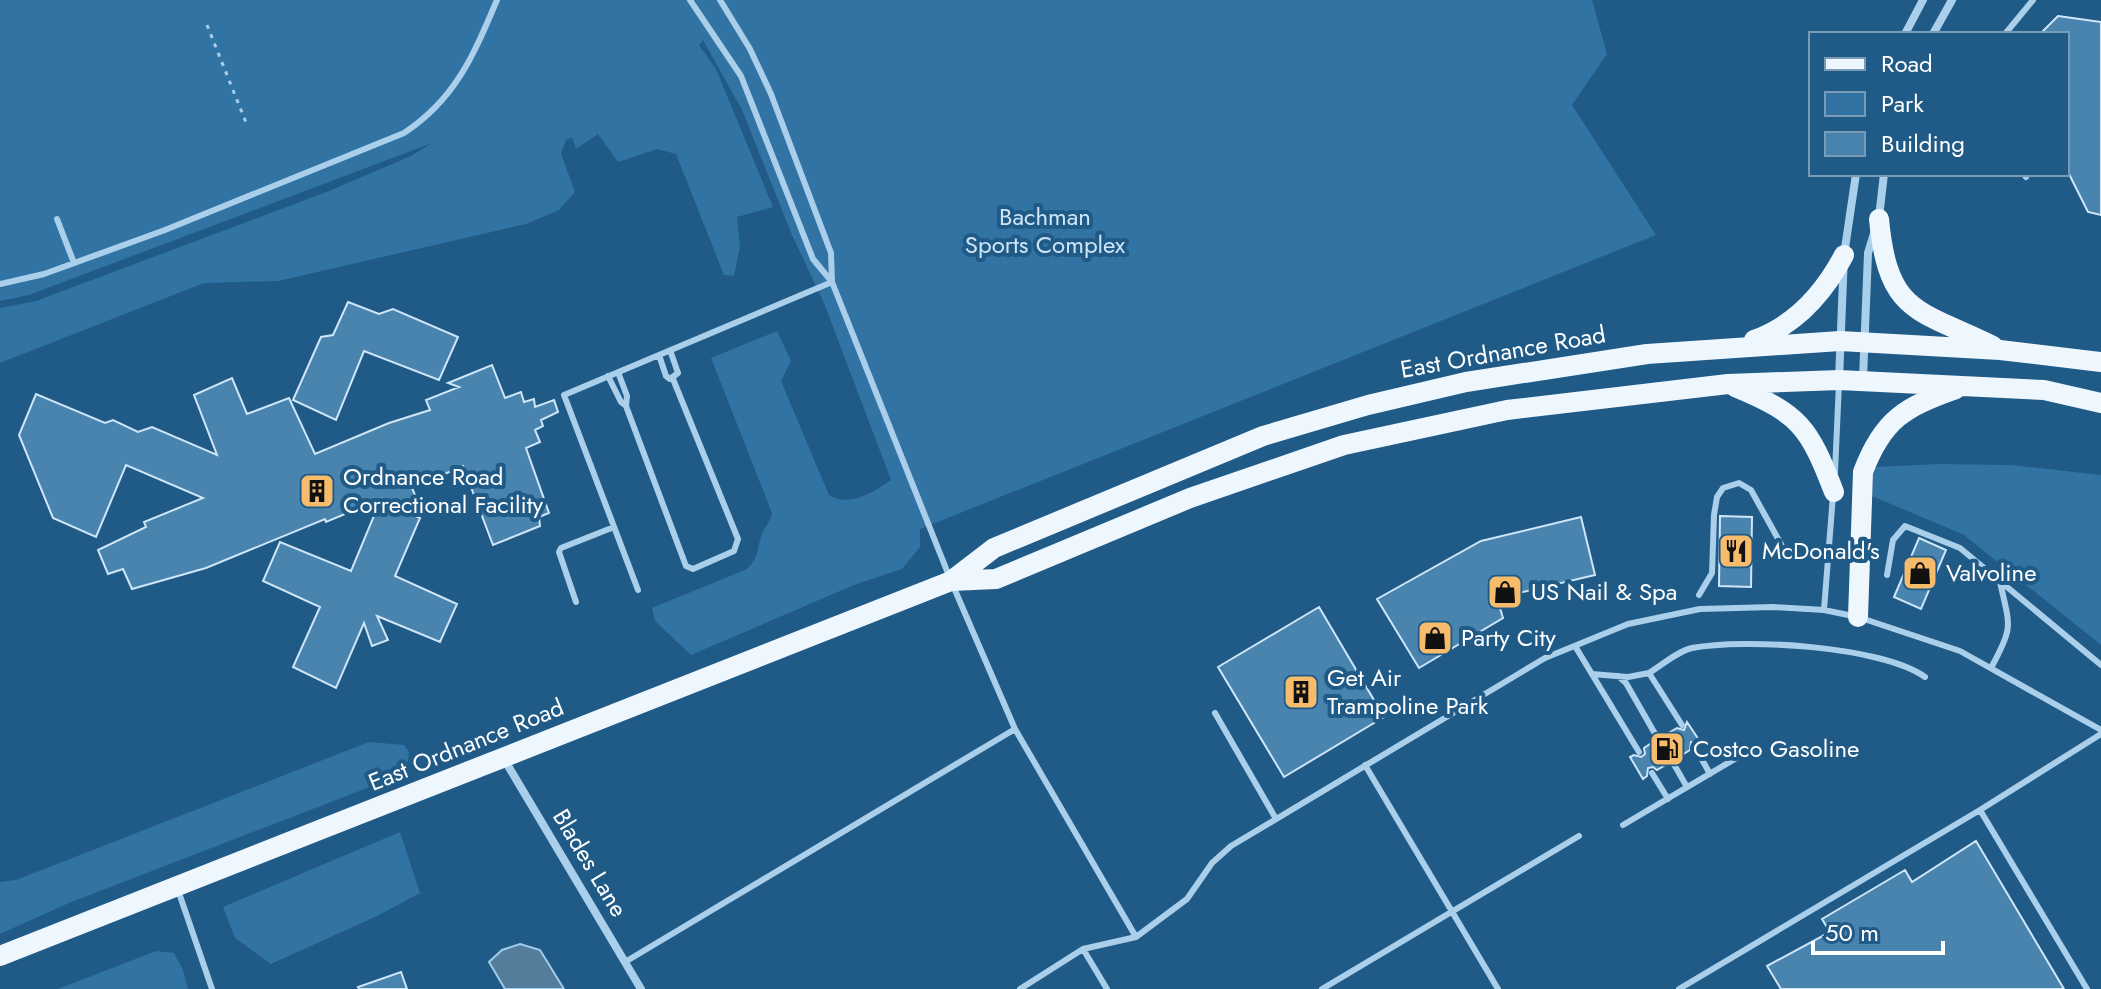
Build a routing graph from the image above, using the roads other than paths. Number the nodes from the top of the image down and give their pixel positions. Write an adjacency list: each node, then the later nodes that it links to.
1 (497, 0): 15 (lane)
2 (690, 0): 16 (lane)
3 (720, 0): 16 (lane)
4 (1923, 0): 7 (street)
5 (1952, 0): 8 (street)
6 (2033, 0): 9 (lane)
7 (1906, 32)
8 (1934, 32)
9 (2007, 32)
10 (1856, 176): 14 (street)
11 (1884, 176): 13 (street)
12 (57, 219): 15 (lane)
13 (1879, 219): 19 (street); 22 (main road)
14 (1844, 255): 18 (street); 20 (main road)
15 (74, 263): 17 (lane)
16 (832, 282): 21 (lane); 38 (lane)
17 (0, 284)
18 (1840, 341): 19 (main road, East Ordnance Road); 20 (main road, East Ordnance Road); 28 (street)
19 (1864, 342): 22 (main road, East Ordnance Road); 29 (street)
20 (1739, 346): 38 (main road, East Ordnance Road)
21 (670, 350): 23 (lane); 27 (lane)
22 (2000, 350): 24 (main road, East Ordnance Road)
23 (659, 355): 25 (lane); 27 (lane)
24 (2101, 362)
25 (618, 372): 26 (lane); 33 (lane)
26 (608, 376): 33 (lane); 35 (lane)
27 (673, 379): 33 (lane)
28 (1839, 380): 29 (main road, East Ordnance Road); 30 (main road, East Ordnance Road); 34 (lane)
29 (1863, 381): 31 (main road, East Ordnance Road)
30 (1728, 384): 34 (main road); 38 (main road, East Ordnance Road)
31 (1968, 385): 32 (main road, East Ordnance Road); 44 (main road)
32 (2101, 403)
33 (626, 406)
34 (1834, 492): 43 (lane)
35 (614, 527): 40 (lane); 42 (lane)
36 (1786, 553): 41 (lane)
37 (1887, 575): 39 (lane)
38 (951, 581): 54 (lane); 60 (main road, East Ordnance Road)
39 (2000, 581): 46 (lane); 47 (lane)
40 (638, 590)
41 (1699, 595)
42 (576, 602)
43 (1824, 610): 44 (lane); 45 (lane)
44 (1858, 617): 47 (lane)
45 (1575, 646): 49 (lane); 62 (lane)
46 (2101, 665)
47 (1991, 668): 55 (lane)
48 (1649, 673): 50 (lane); 51 (lane); 53 (lane)
49 (1592, 674): 50 (lane); 59 (lane)
50 (1618, 676): 56 (lane)
51 (1925, 677)
52 (1215, 713): 68 (lane)
53 (1682, 725)
54 (1015, 729): 73 (lane); 76 (lane)
55 (2101, 732): 67 (lane)
56 (1658, 739)
57 (1695, 747): 64 (lane)
58 (1750, 750): 64 (lane)
59 (1639, 752)
60 (504, 758): 71 (main road, East Ordnance Road); 76 (street, Blades Lane)
61 (1672, 761): 65 (lane)
62 (1365, 765): 68 (lane); 72 (lane)
63 (1652, 773): 66 (lane)
64 (1710, 774): 65 (lane)
65 (1687, 787): 66 (lane)
66 (1668, 799): 69 (lane)
67 (1980, 810): 83 (lane); 84 (lane)
68 (1276, 819): 73 (lane)
69 (1623, 825)
70 (1579, 836): 72 (lane)
71 (177, 886): 75 (main road, East Ordnance Road); 77 (lane)
72 (1452, 912): 81 (lane); 82 (lane)
73 (1136, 937): 74 (lane)
74 (1083, 949): 79 (lane); 80 (lane)
75 (0, 956)
76 (625, 962): 78 (street, Blades Lane)
77 (212, 989)
78 (641, 989)
79 (1020, 989)
80 (1107, 989)
81 (1322, 989)
82 (1498, 989)
83 (1679, 989)
84 (2087, 989)

